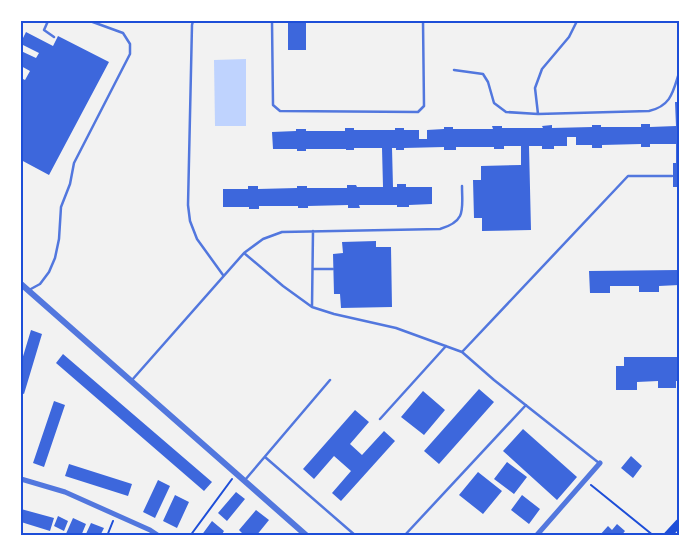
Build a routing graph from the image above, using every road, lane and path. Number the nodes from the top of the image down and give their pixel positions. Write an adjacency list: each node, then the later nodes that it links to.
1 (48, 21): 7 (lane)
2 (90, 21): 19 (lane)
3 (193, 21): 17 (lane)
4 (272, 21): 5 (lane)
5 (424, 21)
6 (577, 21): 10 (lane)
7 (54, 38)
8 (454, 70): 10 (lane)
9 (679, 73): 10 (lane)
10 (538, 114)
11 (672, 176): 22 (lane)
12 (462, 186): 13 (lane)
13 (313, 231): 14 (lane); 15 (lane)
14 (244, 253): 17 (lane); 20 (lane)
15 (313, 269): 16 (lane); 20 (lane)
16 (333, 269)
17 (223, 275): 24 (lane)
18 (21, 285): 19 (street)
19 (29, 290): 24 (street)
20 (312, 307): 21 (lane)
21 (446, 346): 22 (lane); 26 (lane)
22 (462, 352): 25 (lane)
23 (330, 380): 27 (lane)
24 (131, 381): 29 (street)
25 (526, 405): 28 (lane); 40 (lane)
26 (380, 419)
27 (265, 457): 32 (lane); 39 (lane)
28 (600, 463): 31 (street)
29 (236, 474): 32 (street); 37 (path)
30 (21, 479): 33 (street)
31 (585, 480): 41 (street); 42 (path)
32 (244, 481): 38 (street)
33 (116, 515): 35 (path); 36 (street)
34 (679, 523): 43 (main road)
35 (107, 536)
36 (159, 536)
37 (190, 536)
38 (307, 536)
39 (356, 536)
40 (404, 536)
41 (536, 536)
42 (654, 536)
43 (667, 536)

